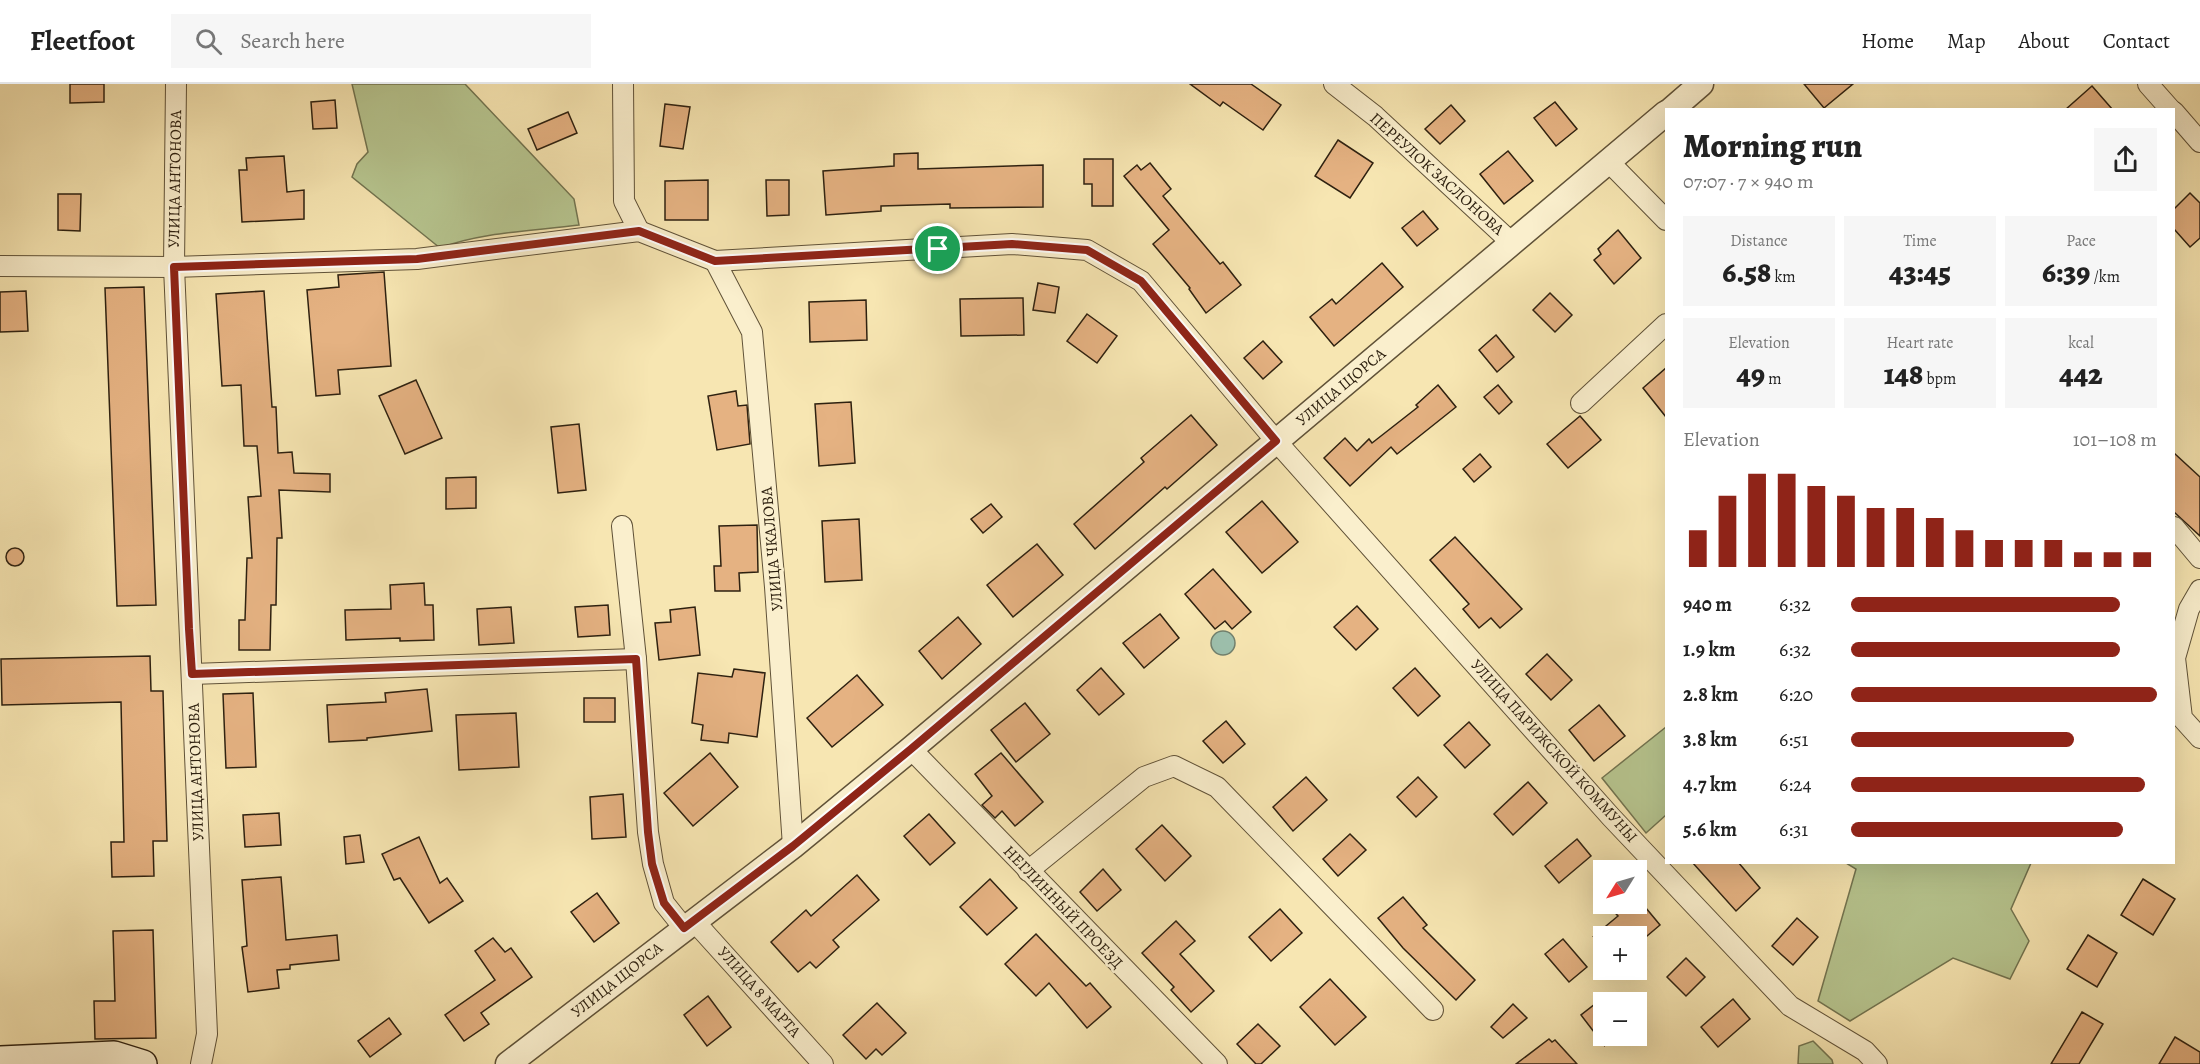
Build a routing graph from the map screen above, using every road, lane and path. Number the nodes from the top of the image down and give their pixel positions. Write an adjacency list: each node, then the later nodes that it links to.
1 (176, 84): 17 (street, УЛИЦА АНТОНОВА)
2 (623, 84): 13 (street)
3 (1334, 84): 14 (street, ПЕРЕУЛОК ЗАСЛОНОВА)
4 (1701, 84): 6 (street)
5 (2148, 84): 7 (street)
6 (1673, 108)
7 (2169, 108)
8 (1665, 114): 11 (street, УЛИЦА ЩОРСА)
9 (2175, 114): 10 (street)
10 (2200, 142)
11 (1609, 162): 12 (street); 14 (street, УЛИЦА ЩОРСА)
12 (1665, 219)
13 (639, 231): 15 (street); 17 (street)
14 (1512, 243): 20 (street, УЛИЦА ЩОРСА)
15 (715, 261): 20 (street, УЛИЦА ПАРИЖСКОЙ КОММУНЫ); 29 (street, УЛИЦА ЧКАЛОВА)
16 (0, 266): 17 (street)
17 (174, 267): 26 (street, УЛИЦА АНТОНОВА)
18 (1665, 325): 19 (street)
19 (1581, 403)
20 (1276, 441): 28 (street, УЛИЦА ЩОРСА); 39 (street, УЛИЦА ПАРИЖСКОЙ КОММУНЫ)
21 (622, 526): 25 (street)
22 (2175, 528): 23 (street)
23 (2200, 558)
24 (2200, 590): 27 (street)
25 (636, 659): 26 (street); 31 (street)
26 (192, 674): 35 (street, УЛИЦА АНТОНОВА)
27 (2200, 738)
28 (911, 749): 29 (street, УЛИЦА ЩОРСА); 30 (street, НЕГЛИННЫЙ ПРОЕЗД)
29 (793, 846): 31 (street, УЛИЦА ЩОРСА)
30 (1028, 871): 32 (street); 38 (street, НЕГЛИННЫЙ ПРОЕЗД)
31 (689, 924): 36 (street, УЛИЦА ЩОРСА); 37 (street, УЛИЦА 8 МАРТА)
32 (1433, 1010)
33 (0, 1060): 34 (main road)
34 (143, 1064)
35 (201, 1064)
36 (508, 1064)
37 (823, 1064)
38 (1217, 1064)
39 (1877, 1064)

